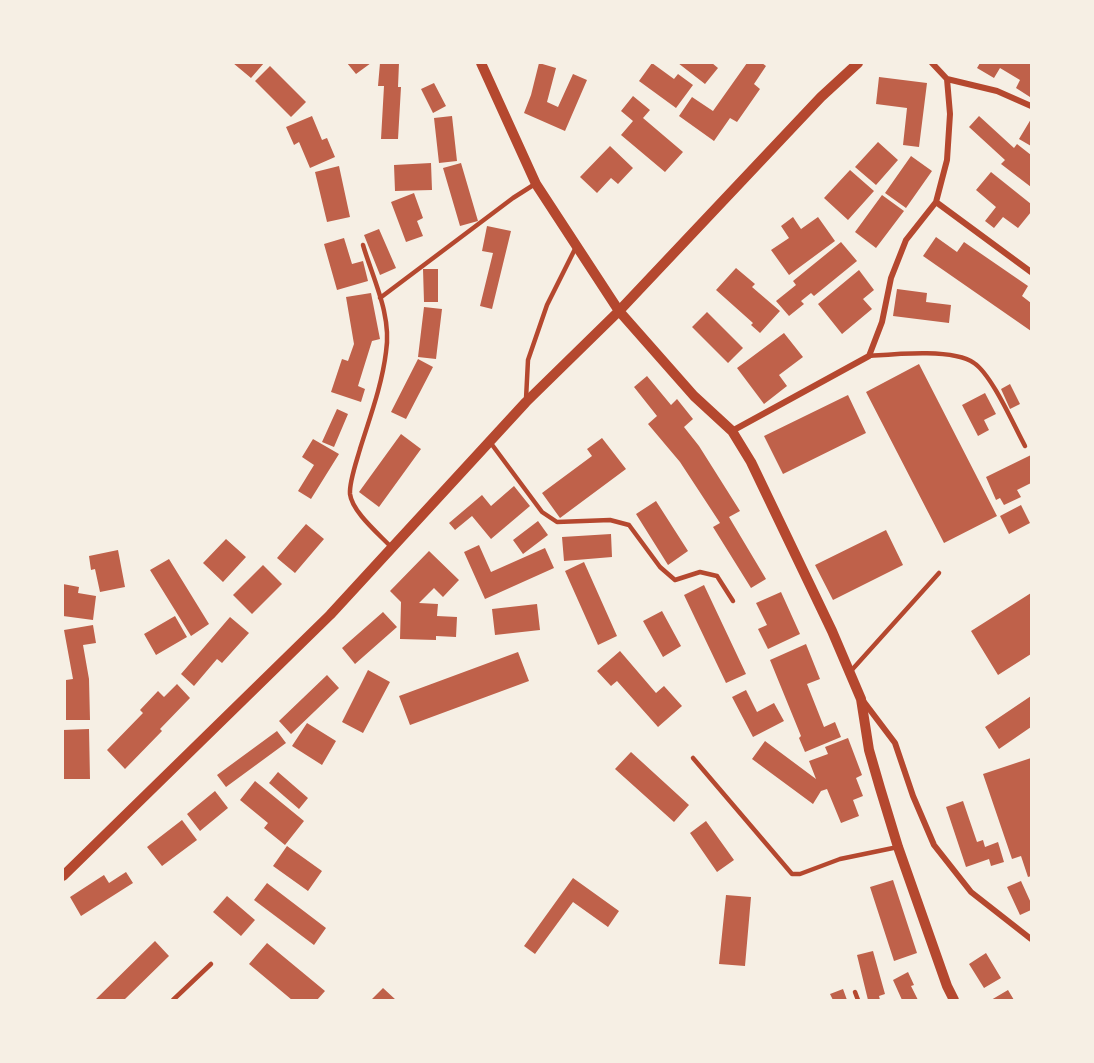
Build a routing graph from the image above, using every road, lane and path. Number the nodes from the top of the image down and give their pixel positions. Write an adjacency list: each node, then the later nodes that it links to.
1 (481, 63): 6 (street)
2 (858, 63): 12 (street)
3 (932, 63): 4 (street)
4 (947, 79): 5 (street); 7 (street)
5 (1031, 106)
6 (536, 184): 9 (street); 11 (lane)
7 (936, 202): 10 (street); 13 (street)
8 (363, 245): 11 (lane)
9 (576, 247): 12 (street); 14 (lane)
10 (1031, 272)
11 (380, 298): 18 (lane)
12 (620, 311): 14 (street); 15 (street)
13 (868, 356): 15 (street); 17 (lane)
14 (526, 402): 16 (street)
15 (732, 431): 21 (street)
16 (490, 442): 18 (street); 20 (lane)
17 (1025, 446)
18 (392, 548): 25 (street)
19 (939, 573): 21 (lane)
20 (733, 601)
21 (850, 672): 22 (street)
22 (861, 699): 24 (street); 26 (street)
23 (693, 758): 24 (lane)
24 (898, 847): 31 (street)
25 (63, 876)
26 (1031, 939)
27 (211, 964): 29 (lane)
28 (855, 992): 30 (lane)
29 (173, 1000)
30 (858, 1000)
31 (954, 1000)

